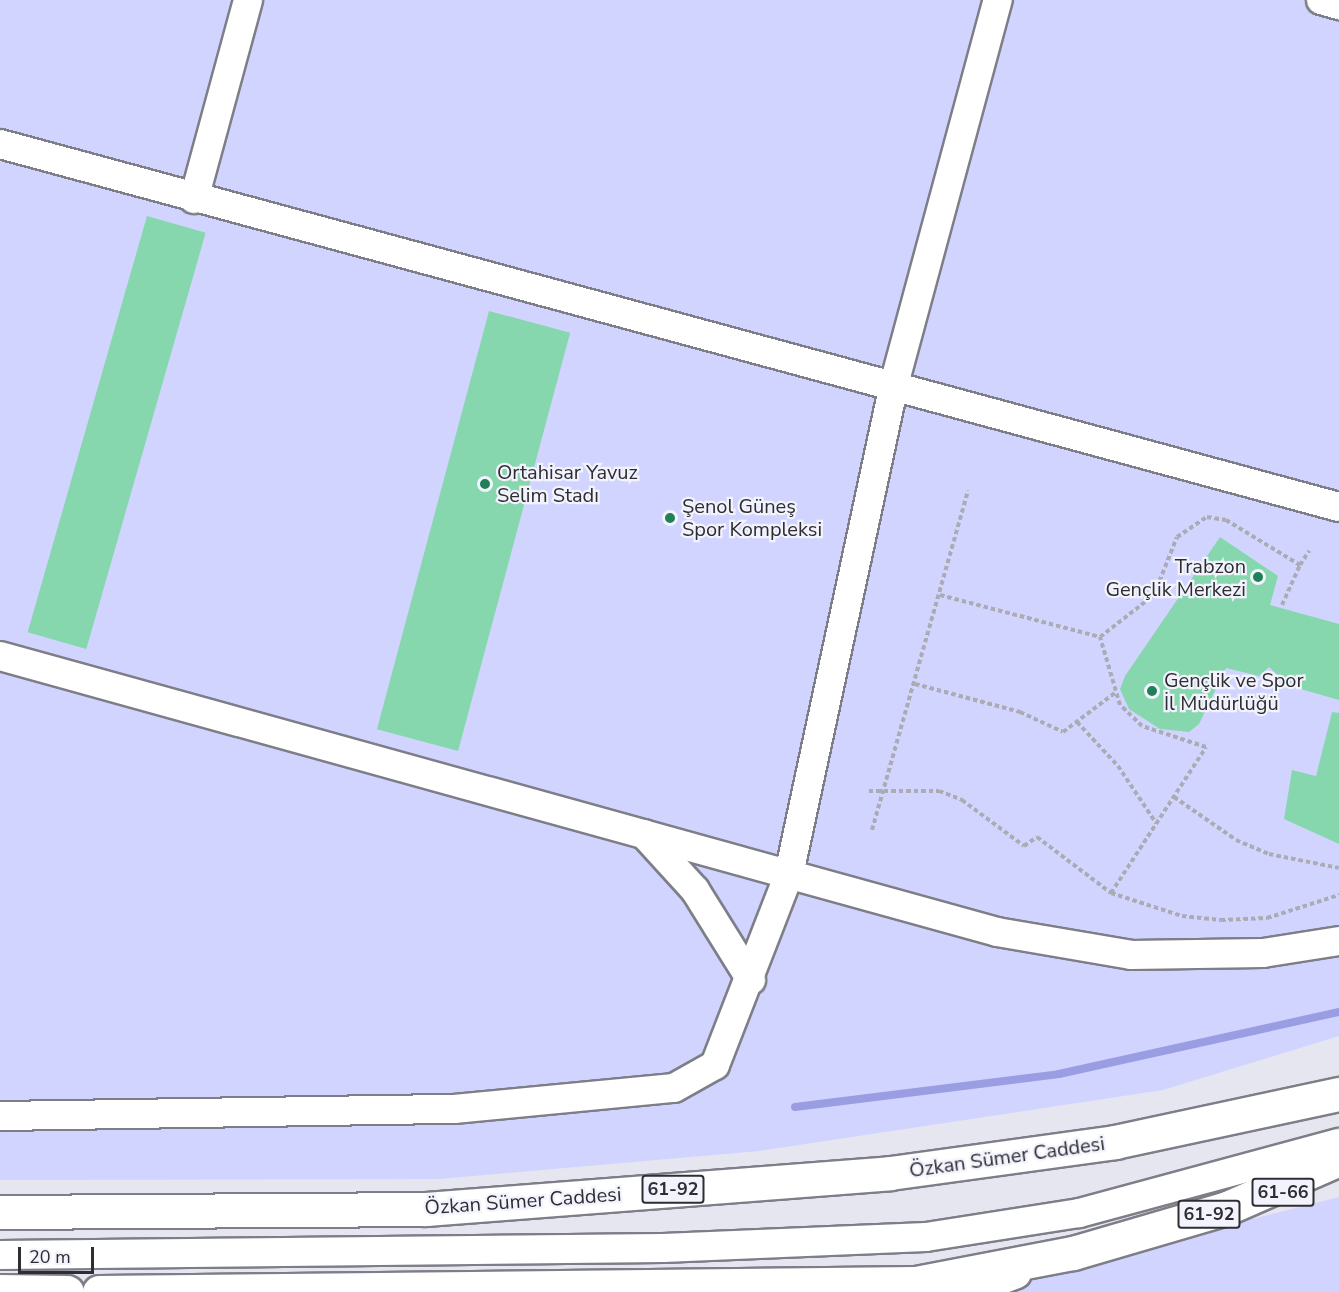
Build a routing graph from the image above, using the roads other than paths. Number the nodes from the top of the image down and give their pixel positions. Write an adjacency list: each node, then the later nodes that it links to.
1 (248, 0): 6 (street)
2 (998, 0): 7 (street)
3 (1321, 0): 4 (street)
4 (1339, 5)
5 (0, 144): 6 (street)
6 (194, 199): 7 (street)
7 (893, 388): 8 (street); 11 (street)
8 (1339, 507)
9 (0, 656): 10 (street)
10 (644, 834): 11 (street); 13 (street)
11 (789, 874): 12 (street); 13 (street)
12 (1339, 941)
13 (751, 980): 16 (street)
14 (1339, 1071): 17 (main road, Özkan Sümer Caddesi / 61-92)
15 (1339, 1094): 17 (main road, Özkan Sümer Caddesi / 61-92)
16 (0, 1116)
17 (1115, 1143): 22 (main road, Özkan Sümer Caddesi / 61-92)
18 (1339, 1143): 24 (street)
19 (1339, 1159): 21 (main road, 61-92)
20 (1339, 1176): 21 (main road, 61-66)
21 (1227, 1208): 23 (main road, 61-92)
22 (0, 1212)
23 (1073, 1253): 25 (main road, 61-92); 29 (street)
24 (0, 1255)
25 (364, 1288): 28 (main road, 61-92)
26 (0, 1291): 27 (main road)
27 (67, 1292)
28 (99, 1292)
29 (969, 1292)

